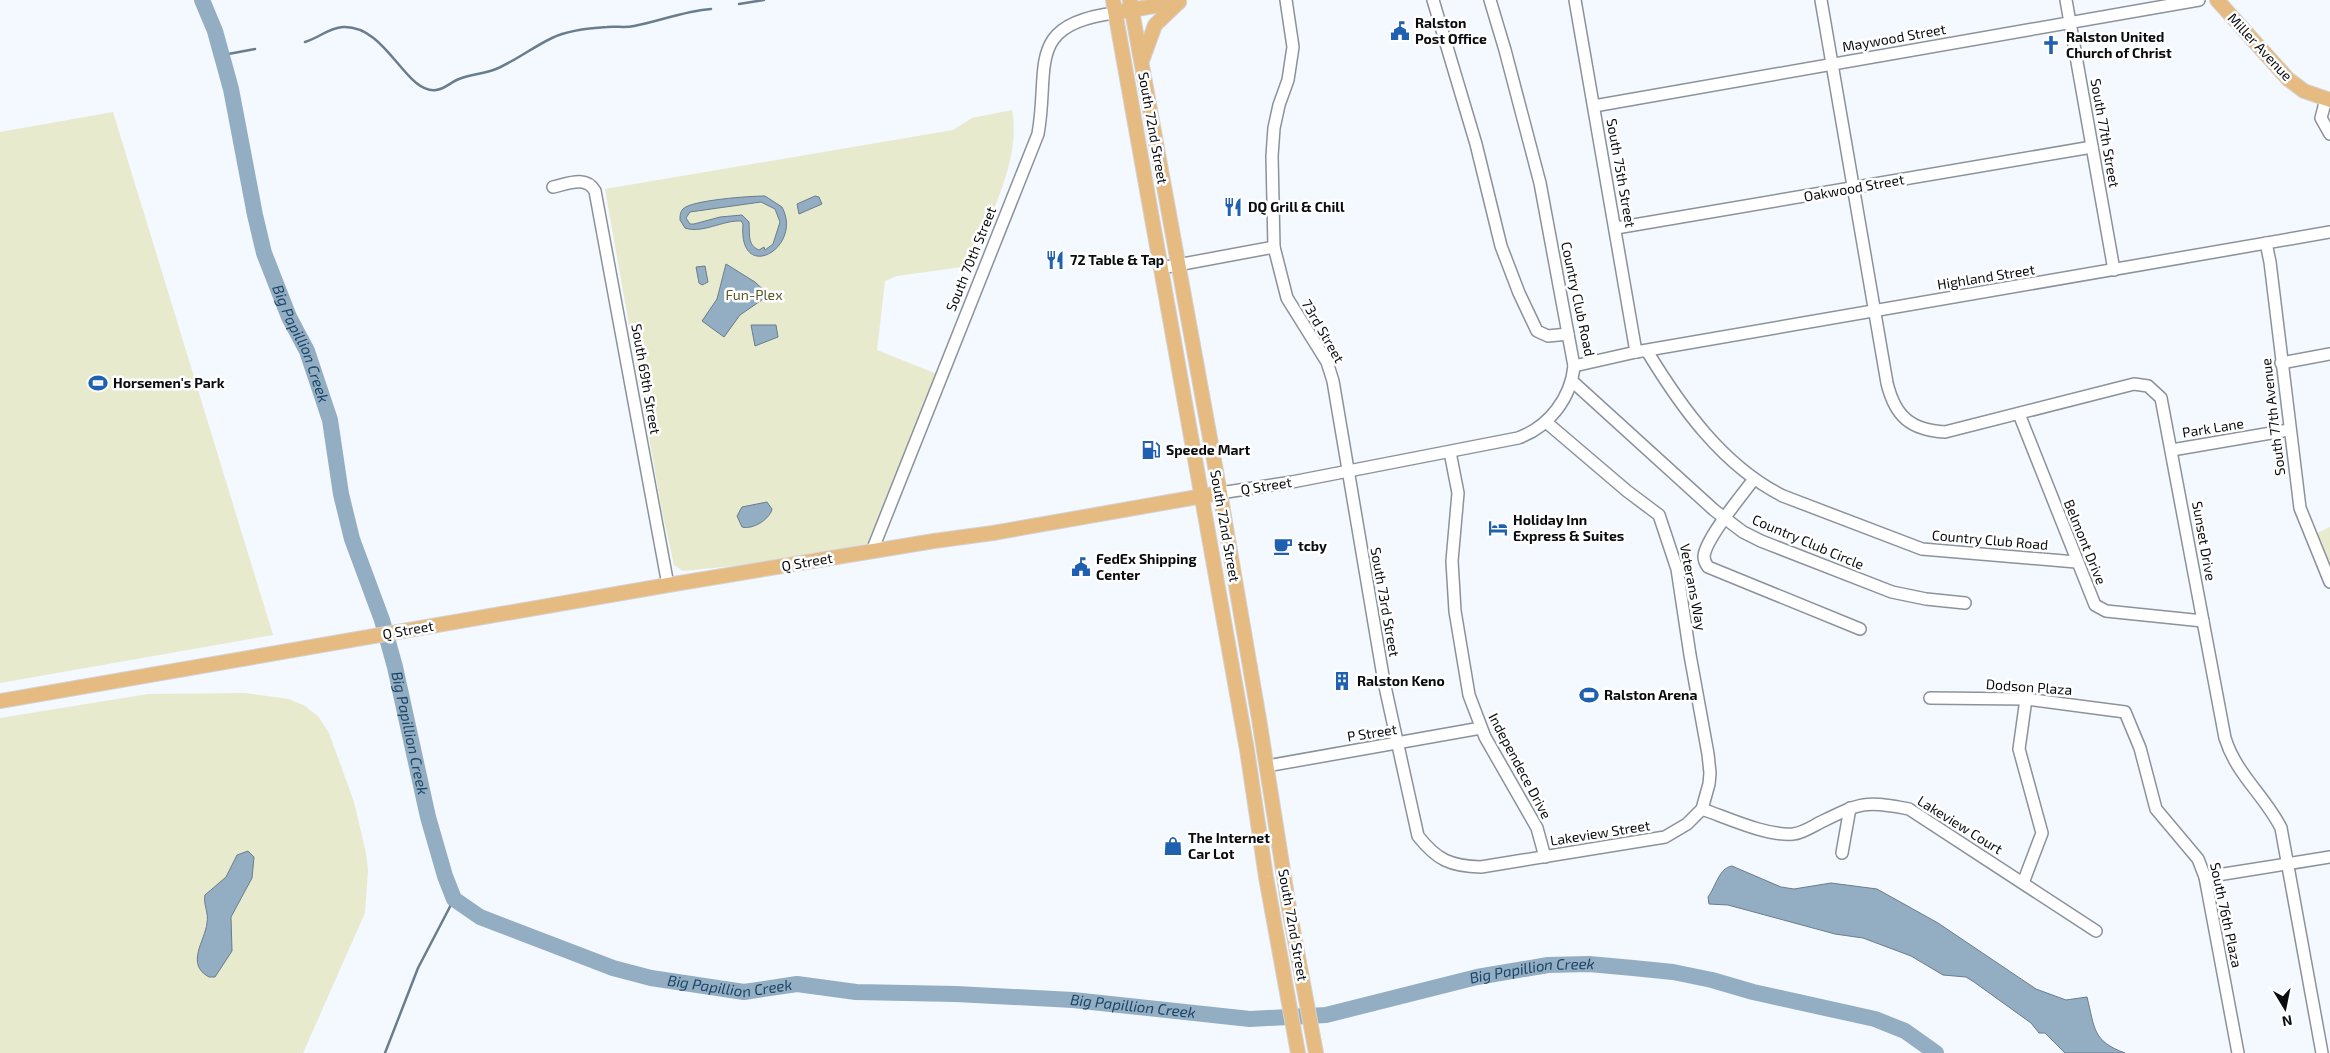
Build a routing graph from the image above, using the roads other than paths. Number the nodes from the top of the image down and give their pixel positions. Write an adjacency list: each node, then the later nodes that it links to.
1 (1286, 0): 24 (street, 73rd Street)
2 (1433, 0): 29 (street)
3 (1490, 0): 29 (street, Country Club Road)
4 (1575, 0): 16 (street, South 75th Street)
5 (1821, 0): 14 (street, Sunset Drive)
6 (2066, 0): 12 (street, South 77th Street)
7 (2199, 0): 12 (street, Maywood Street)
8 (2217, 0): 15 (main road, Miller Avenue)
9 (1183, 1): 10 (main road); 13 (main road)
10 (1132, 5): 11 (main road); 13 (main road, South 72nd Street)
11 (1114, 6): 26 (main road, South 72nd Street); 45 (street, South 70th Street)
12 (2070, 22): 14 (street, Maywood Street); 18 (street, South 77th Street)
13 (1142, 64): 25 (main road, South 72nd Street)
14 (1832, 64): 16 (street, Maywood Street); 20 (street, Sunset Drive)
15 (2328, 99): 17 (street, Miller Avenue)
16 (1594, 106): 21 (street, South 75th Street)
17 (2330, 134)
18 (2092, 147): 20 (street, Oakwood Street); 27 (street, South 77th Street)
19 (553, 187): 48 (street, South 69th Street)
20 (1854, 188): 21 (street, Oakwood Street); 28 (street, Sunset Drive)
21 (1616, 228): 30 (street, South 75th Street)
22 (2330, 232): 23 (street, Highland Street)
23 (2266, 243): 27 (street, Highland Street); 32 (street, South 77th Avenue)
24 (1274, 247): 25 (street); 40 (street, 73rd Street)
25 (1178, 265): 26 (street); 42 (main road, South 72nd Street)
26 (1161, 268): 43 (main road, South 72nd Street)
27 (2114, 270): 28 (street, Highland Street)
28 (1875, 310): 30 (street, Highland Street); 35 (street, Sunset Drive)
29 (1568, 334): 33 (street, Country Club Road)
30 (1641, 352): 33 (street, Country Club Road); 41 (street, Country Club Road)
31 (2330, 354): 32 (street)
32 (2281, 363): 37 (street, South 77th Avenue)
33 (1574, 366): 34 (street, Q Street)
34 (1572, 381): 36 (street, Q Street); 44 (street, Country Club Circle)
35 (2018, 414): 38 (street, Sunset Drive); 46 (street, Belmont Drive)
36 (1546, 422): 39 (street, Q Street); 61 (street, Veterans Way)
37 (2289, 430): 38 (street, Park Lane); 47 (street, South 77th Avenue)
38 (2172, 450): 50 (street, Sunset Drive)
39 (1450, 452): 40 (street, Q Street); 57 (street, Independece Drive)
40 (1348, 471): 42 (street, Q Street); 58 (street, South 73rd Street)
41 (1754, 479): 44 (street); 46 (street, Country Club Road)
42 (1220, 493): 43 (main road, Q Street); 59 (main road, South 72nd Street)
43 (1202, 496): 45 (main road, Q Street); 52 (main road, South 72nd Street)
44 (1725, 518): 49 (street, Country Club Circle); 51 (street)
45 (872, 551): 48 (main road, Q Street)
46 (2076, 562): 50 (street, Belmont Drive)
47 (2330, 582)
48 (668, 585): 55 (main road, Q Street)
49 (1965, 603)
50 (2203, 621): 66 (street, Sunset Drive)
51 (1860, 629)
52 (1236, 691): 59 (main road); 70 (main road, South 72nd Street)
53 (1930, 698): 54 (street, Dodson Plaza)
54 (2026, 699): 56 (street, Dodson Plaza); 68 (street)
55 (0, 701)
56 (2125, 712): 67 (street, South 76th Plaza)
57 (1481, 728): 58 (street, P Street); 64 (street, Independece Drive)
58 (1397, 745): 59 (street, P Street); 62 (street, South 73rd Street)
59 (1267, 766): 71 (main road, South 72nd Street)
60 (1850, 808): 61 (street, Lakeview Court); 63 (street); 68 (street, Lakeview Court)
61 (1702, 809): 64 (street, Lakeview Street)
62 (1430, 851): 64 (street, Lakeview Street)
63 (1842, 853)
64 (1545, 857)
65 (2330, 857): 66 (street)
66 (2288, 864): 67 (street); 73 (street, Sunset Drive)
67 (2205, 876): 72 (street, South 76th Plaza)
68 (2023, 883): 69 (street, Lakeview Court)
69 (2096, 931)
70 (1298, 1053)
71 (1316, 1053)
72 (2238, 1053)
73 (2322, 1053)

